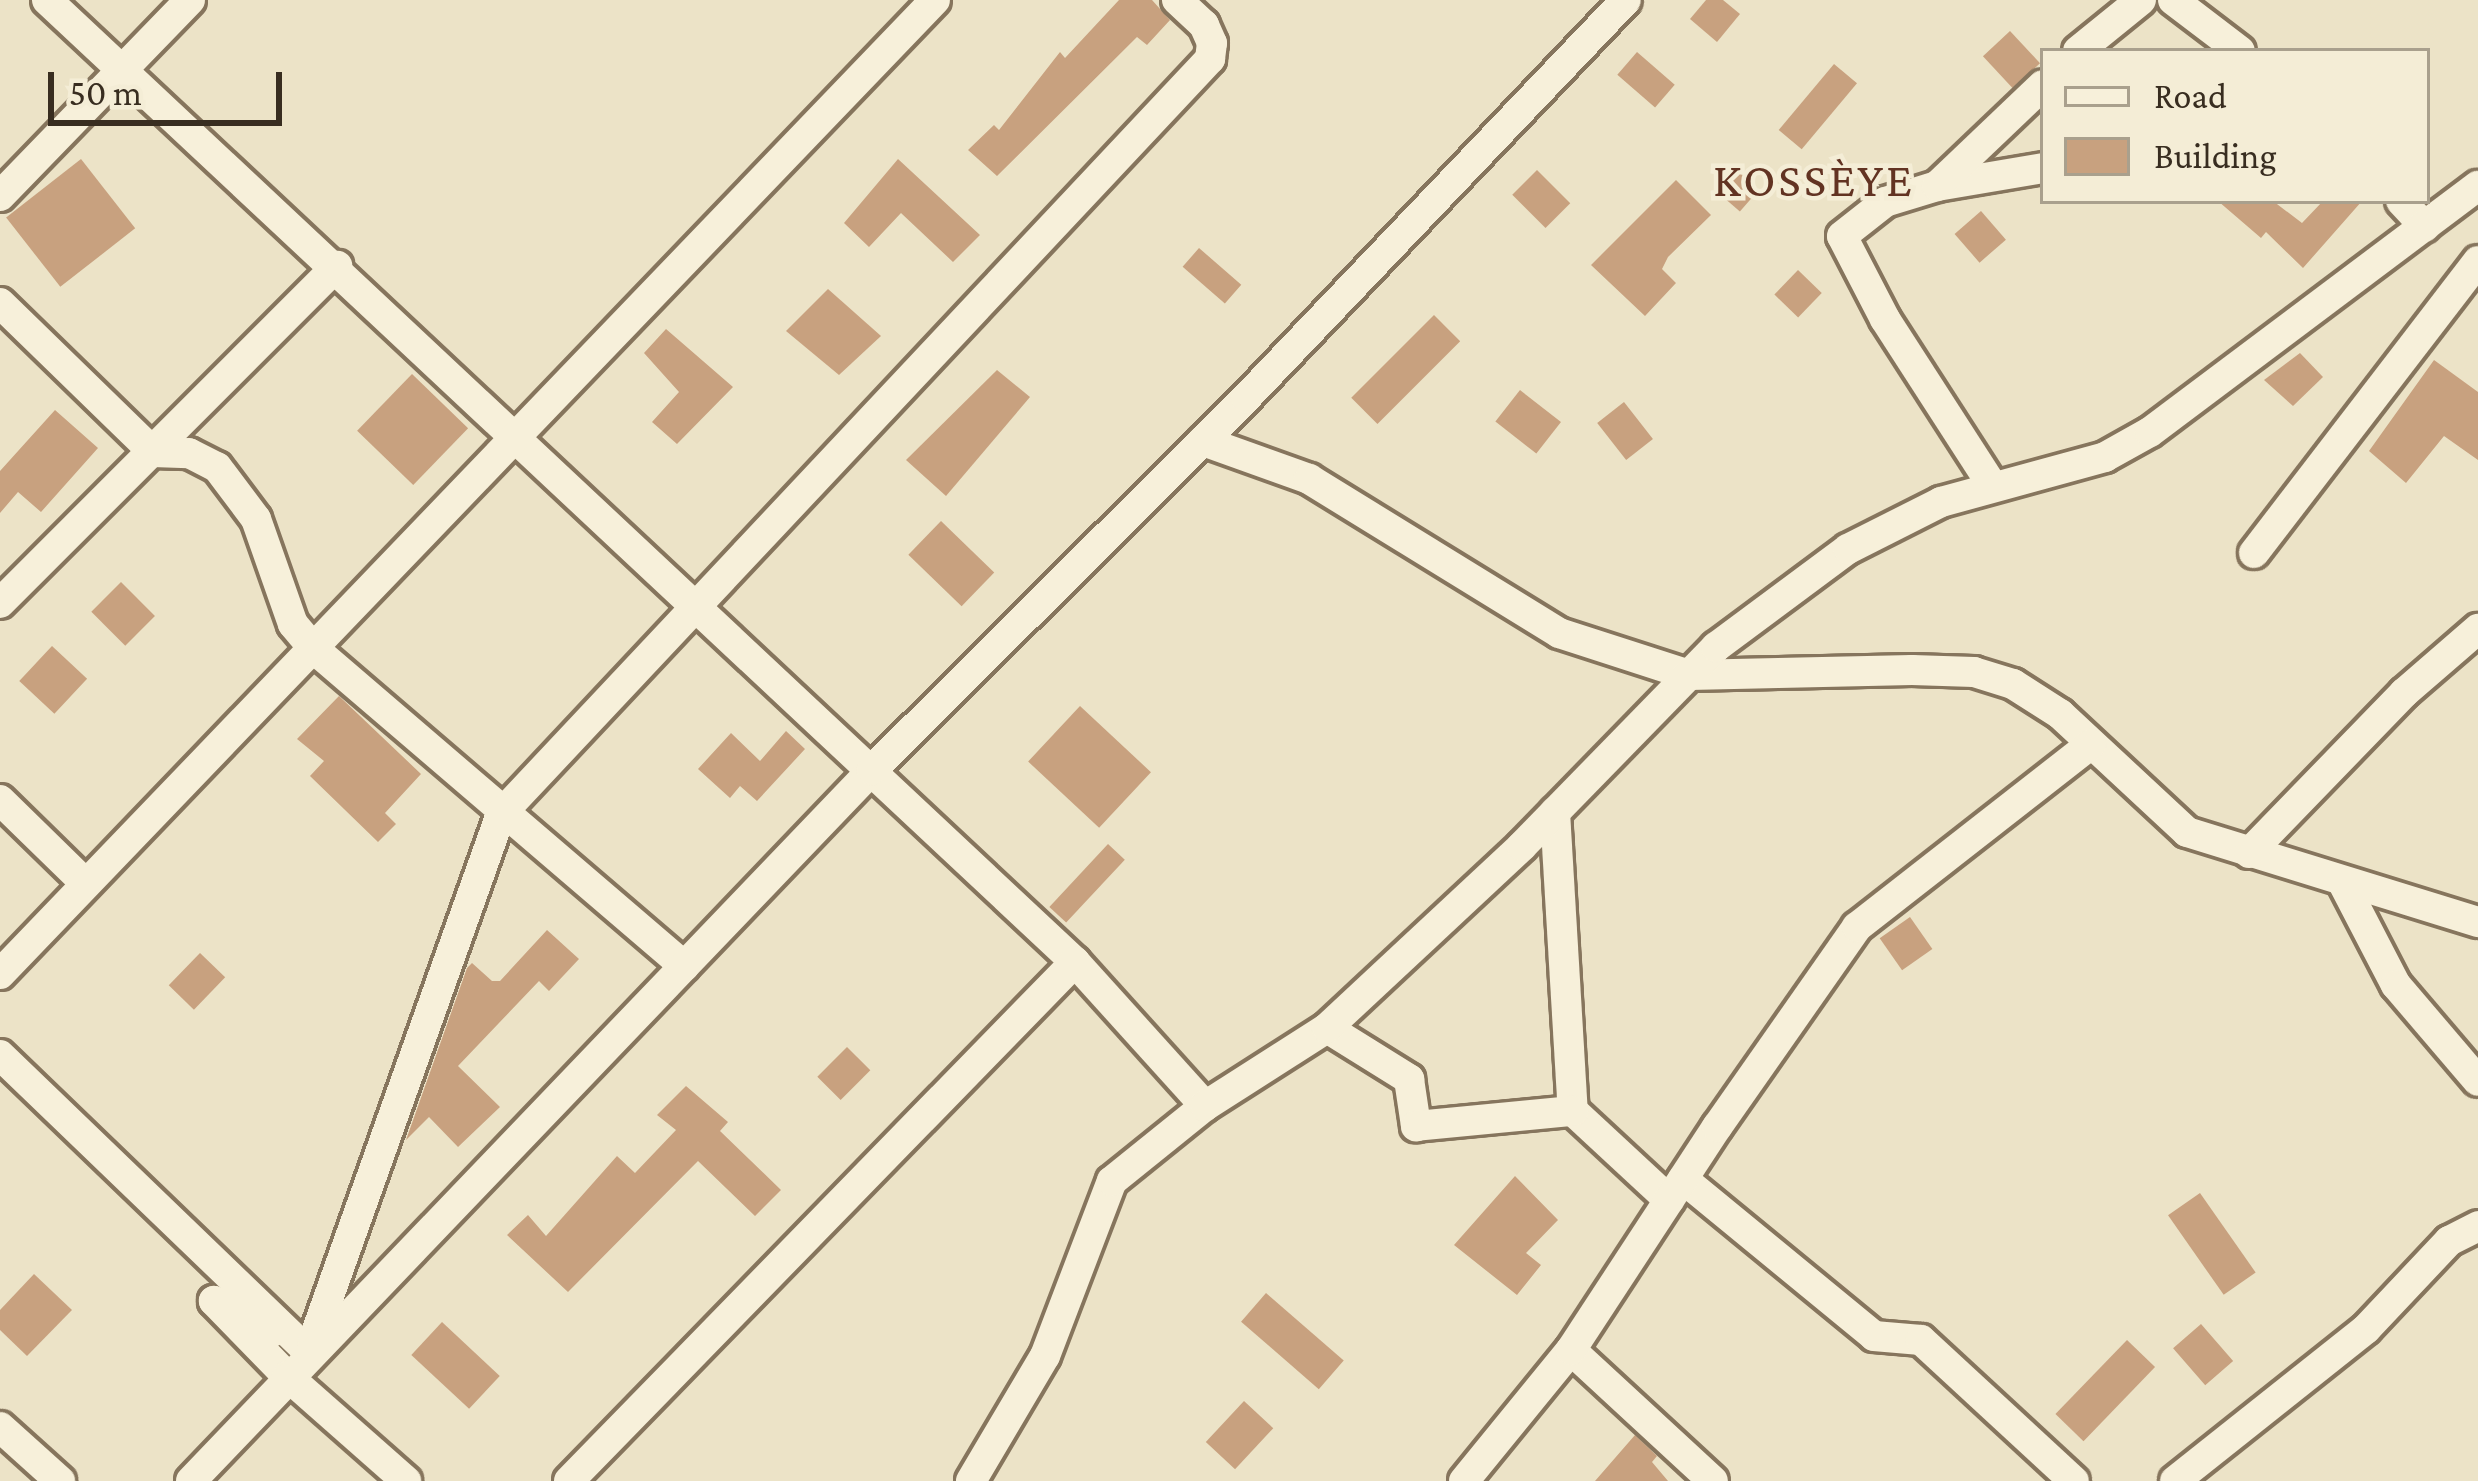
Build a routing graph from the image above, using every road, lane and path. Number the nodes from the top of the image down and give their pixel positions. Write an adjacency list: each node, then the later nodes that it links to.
1 (47, 0): 10 (street)
2 (190, 0): 10 (street)
3 (935, 0): 21 (street)
4 (1177, 0): 27 (street)
5 (1626, 0): 22 (street)
6 (2141, 0): 8 (street)
7 (2173, 0): 9 (street)
8 (2082, 48)
9 (2232, 48)
10 (122, 70): 15 (street); 19 (street)
11 (2040, 88): 13 (street)
12 (2040, 169): 13 (street)
13 (1937, 186): 24 (street)
14 (2478, 186): 17 (street)
15 (0, 196)
16 (2404, 204): 17 (street)
17 (2425, 227): 24 (street)
18 (2478, 261): 25 (street)
19 (337, 266): 21 (street); 23 (street)
20 (0, 303): 23 (street)
21 (517, 436): 27 (street); 29 (street)
22 (1203, 441): 30 (street); 32 (street)
23 (153, 452): 26 (street); 29 (street)
24 (1992, 485): 30 (street)
25 (2254, 553)
26 (0, 603)
27 (698, 607): 32 (street); 35 (street)
28 (2478, 629): 36 (street)
29 (313, 648): 35 (street); 38 (street)
30 (1689, 675): 31 (street); 34 (street)
31 (2091, 744): 36 (street); 48 (street)
32 (872, 770): 40 (street); 41 (street)
33 (0, 800): 38 (street)
34 (1555, 812): 43 (street); 47 (street)
35 (501, 814): 41 (street); 51 (street)
36 (2248, 854): 37 (street)
37 (2342, 881): 39 (street); 45 (street)
38 (86, 884): 42 (street)
39 (2478, 922)
40 (1075, 962): 46 (street); 57 (street)
41 (684, 966): 52 (street)
42 (0, 974)
43 (1327, 1028): 46 (street); 47 (street)
44 (0, 1055): 51 (street)
45 (2478, 1081)
46 (1205, 1106): 58 (street)
47 (1573, 1112): 48 (street)
48 (1676, 1189): 50 (street); 61 (street)
49 (2478, 1226): 62 (street)
50 (1571, 1350): 59 (street); 60 (street)
51 (309, 1352): 52 (street)
52 (287, 1376): 55 (street); 56 (street)
53 (0, 1427): 54 (street)
54 (60, 1481)
55 (191, 1481)
56 (406, 1481)
57 (569, 1481)
58 (970, 1481)
59 (1464, 1481)
60 (1713, 1481)
61 (2074, 1481)
62 (2175, 1481)

